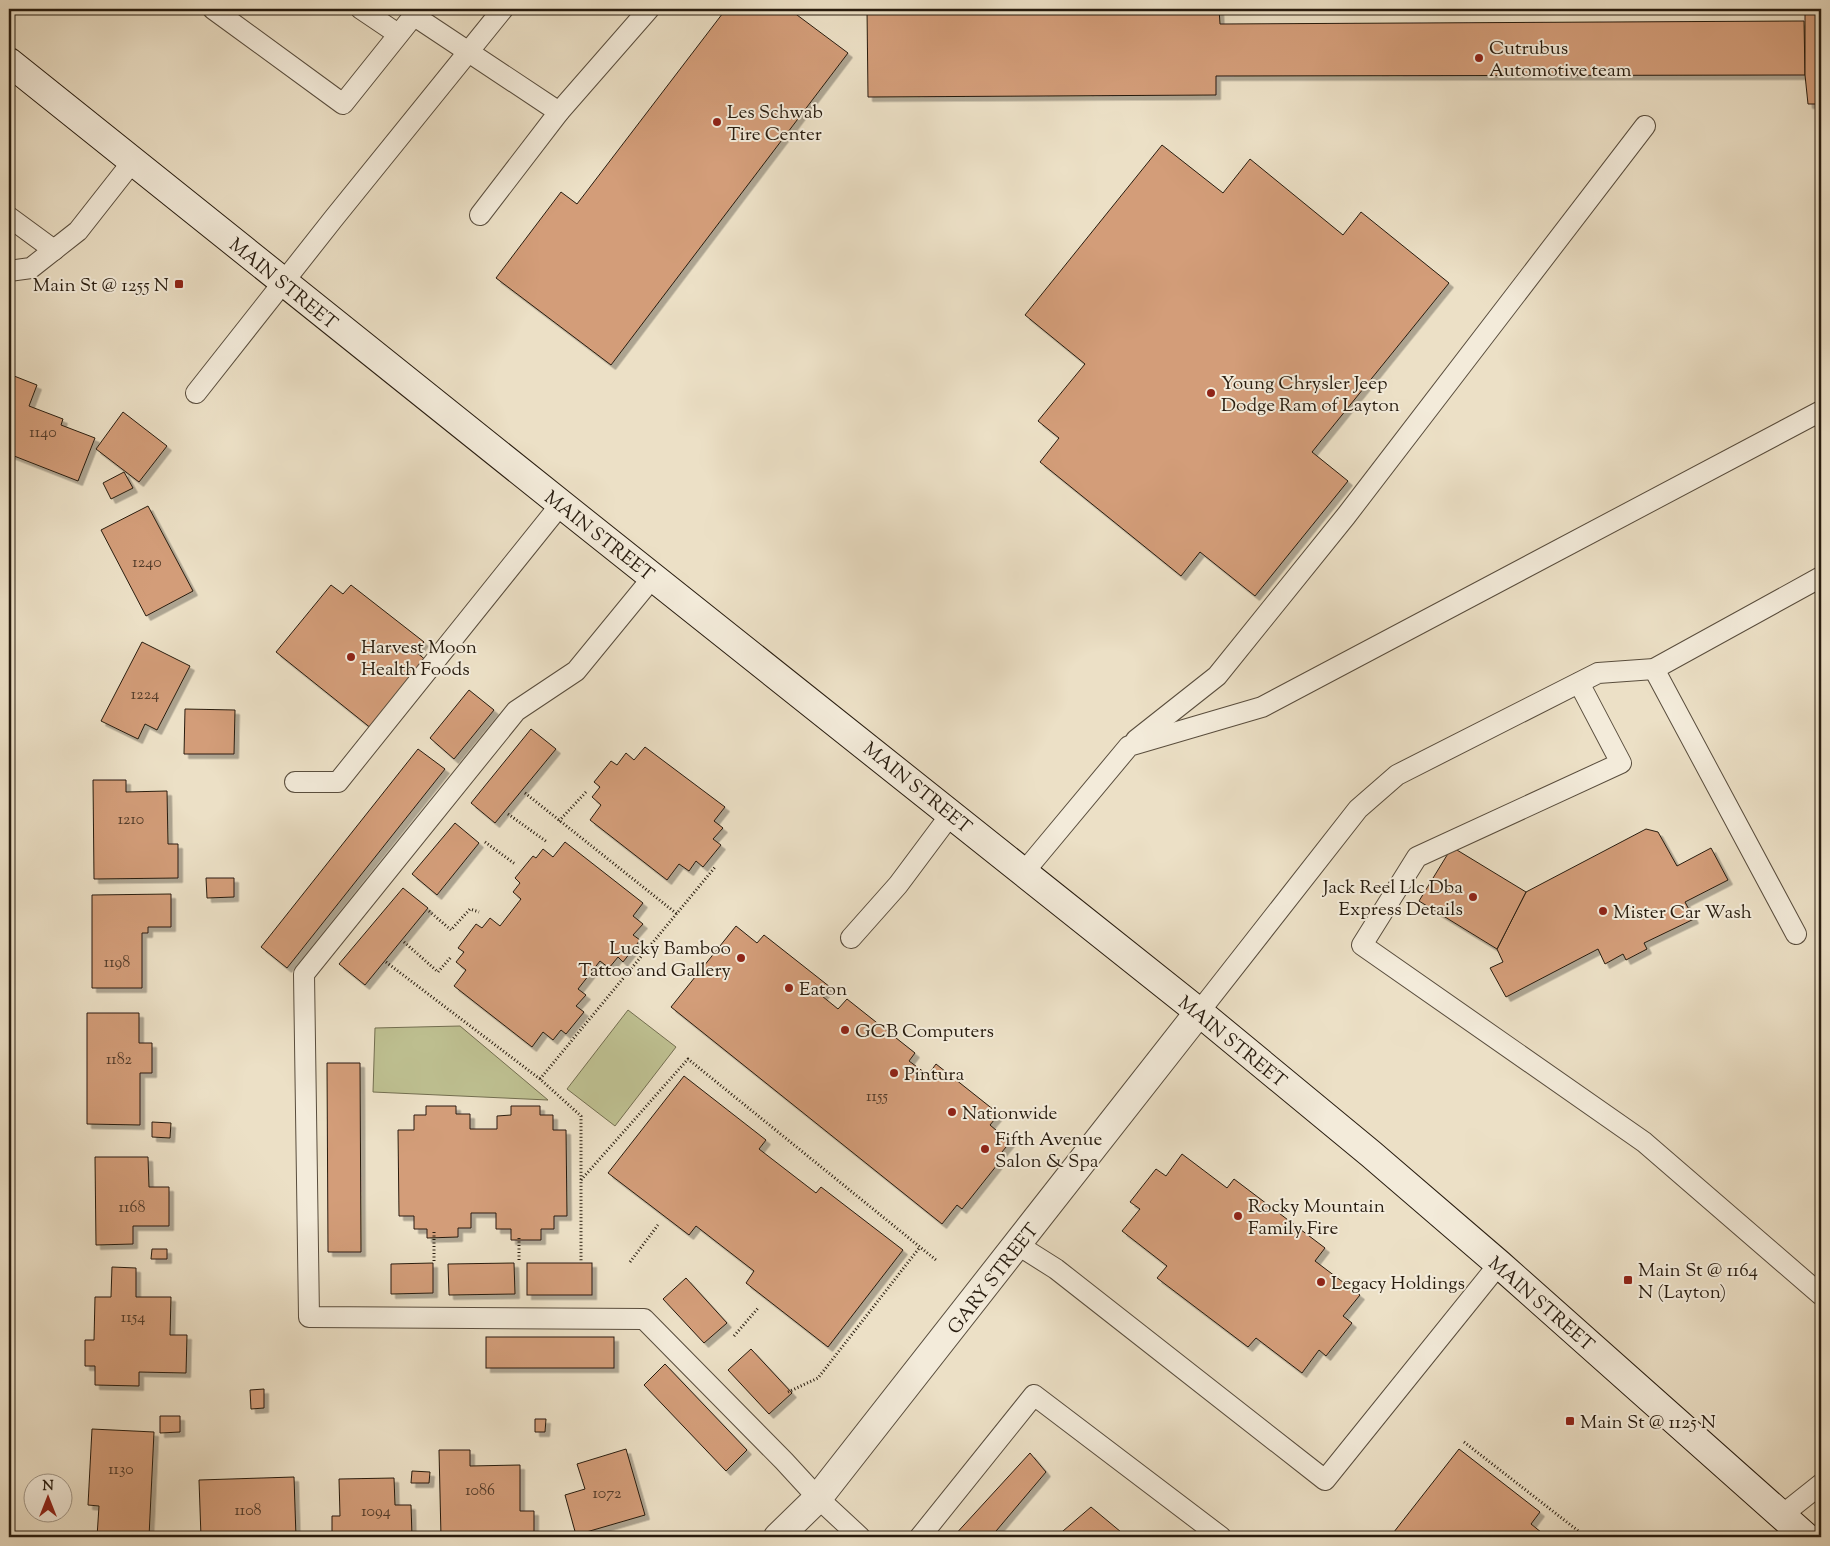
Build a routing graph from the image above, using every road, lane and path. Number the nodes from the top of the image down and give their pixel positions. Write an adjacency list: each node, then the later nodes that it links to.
1 (213, 9): 6 (lane)
2 (361, 9): 6 (lane)
3 (504, 9): 7 (lane)
4 (649, 9): 9 (lane)
5 (416, 12): 6 (lane); 7 (lane)
6 (398, 34)
7 (467, 52): 9 (lane); 16 (lane)
8 (9, 62): 11 (main road, MAIN STREET)
9 (559, 112): 12 (lane)
10 (1645, 126): 24 (lane)
11 (132, 161): 14 (lane); 16 (main road, MAIN STREET)
12 (480, 215)
13 (9, 217): 14 (lane)
14 (54, 250): 15 (lane)
15 (9, 271)
16 (283, 282): 17 (lane); 19 (main road, MAIN STREET)
17 (196, 393)
18 (1821, 411): 24 (lane)
19 (561, 504): 20 (main road, MAIN STREET); 25 (lane)
20 (653, 577): 29 (main road, MAIN STREET); 64 (lane)
21 (1821, 577): 22 (lane)
22 (1654, 670): 23 (lane); 39 (lane)
23 (1579, 683): 44 (lane); 58 (lane)
24 (1129, 746): 35 (lane)
25 (295, 782)
26 (586, 792): 30 (path)
27 (525, 793): 30 (path)
28 (508, 814): 32 (path)
29 (952, 814): 35 (main road, MAIN STREET); 40 (lane)
30 (559, 821): 38 (path)
31 (485, 842): 33 (path)
32 (547, 842)
33 (515, 864)
34 (716, 866): 38 (path)
35 (1024, 872): 44 (main road, MAIN STREET)
36 (429, 911): 37 (path)
37 (479, 912)
38 (677, 914): 45 (path)
39 (1796, 934)
40 (851, 938)
41 (404, 942): 42 (path)
42 (450, 957)
43 (386, 962): 45 (path)
44 (1199, 1012): 50 (main road, GARY STREET); 57 (main road, MAIN STREET)
45 (540, 1079): 46 (path)
46 (581, 1180): 51 (path); 55 (path)
47 (658, 1225): 56 (path)
48 (434, 1232): 53 (path)
49 (518, 1238): 54 (path)
50 (1018, 1245): 57 (lane); 64 (main road, GARY STREET)
51 (920, 1247): 52 (path); 61 (path)
52 (936, 1260)
53 (434, 1261)
54 (518, 1261)
55 (581, 1262)
56 (630, 1262)
57 (1499, 1264): 65 (main road, MAIN STREET)
58 (1821, 1295)
59 (759, 1307): 60 (path)
60 (734, 1336)
61 (788, 1392)
62 (1464, 1442): 70 (path)
63 (1821, 1484): 65 (lane)
64 (818, 1498): 66 (main road, GARY STREET); 67 (lane)
65 (1782, 1515): 71 (main road, MAIN STREET)
66 (778, 1537)
67 (860, 1537)
68 (920, 1537): 69 (lane)
69 (1221, 1537)
70 (1586, 1537)
71 (1806, 1537)

